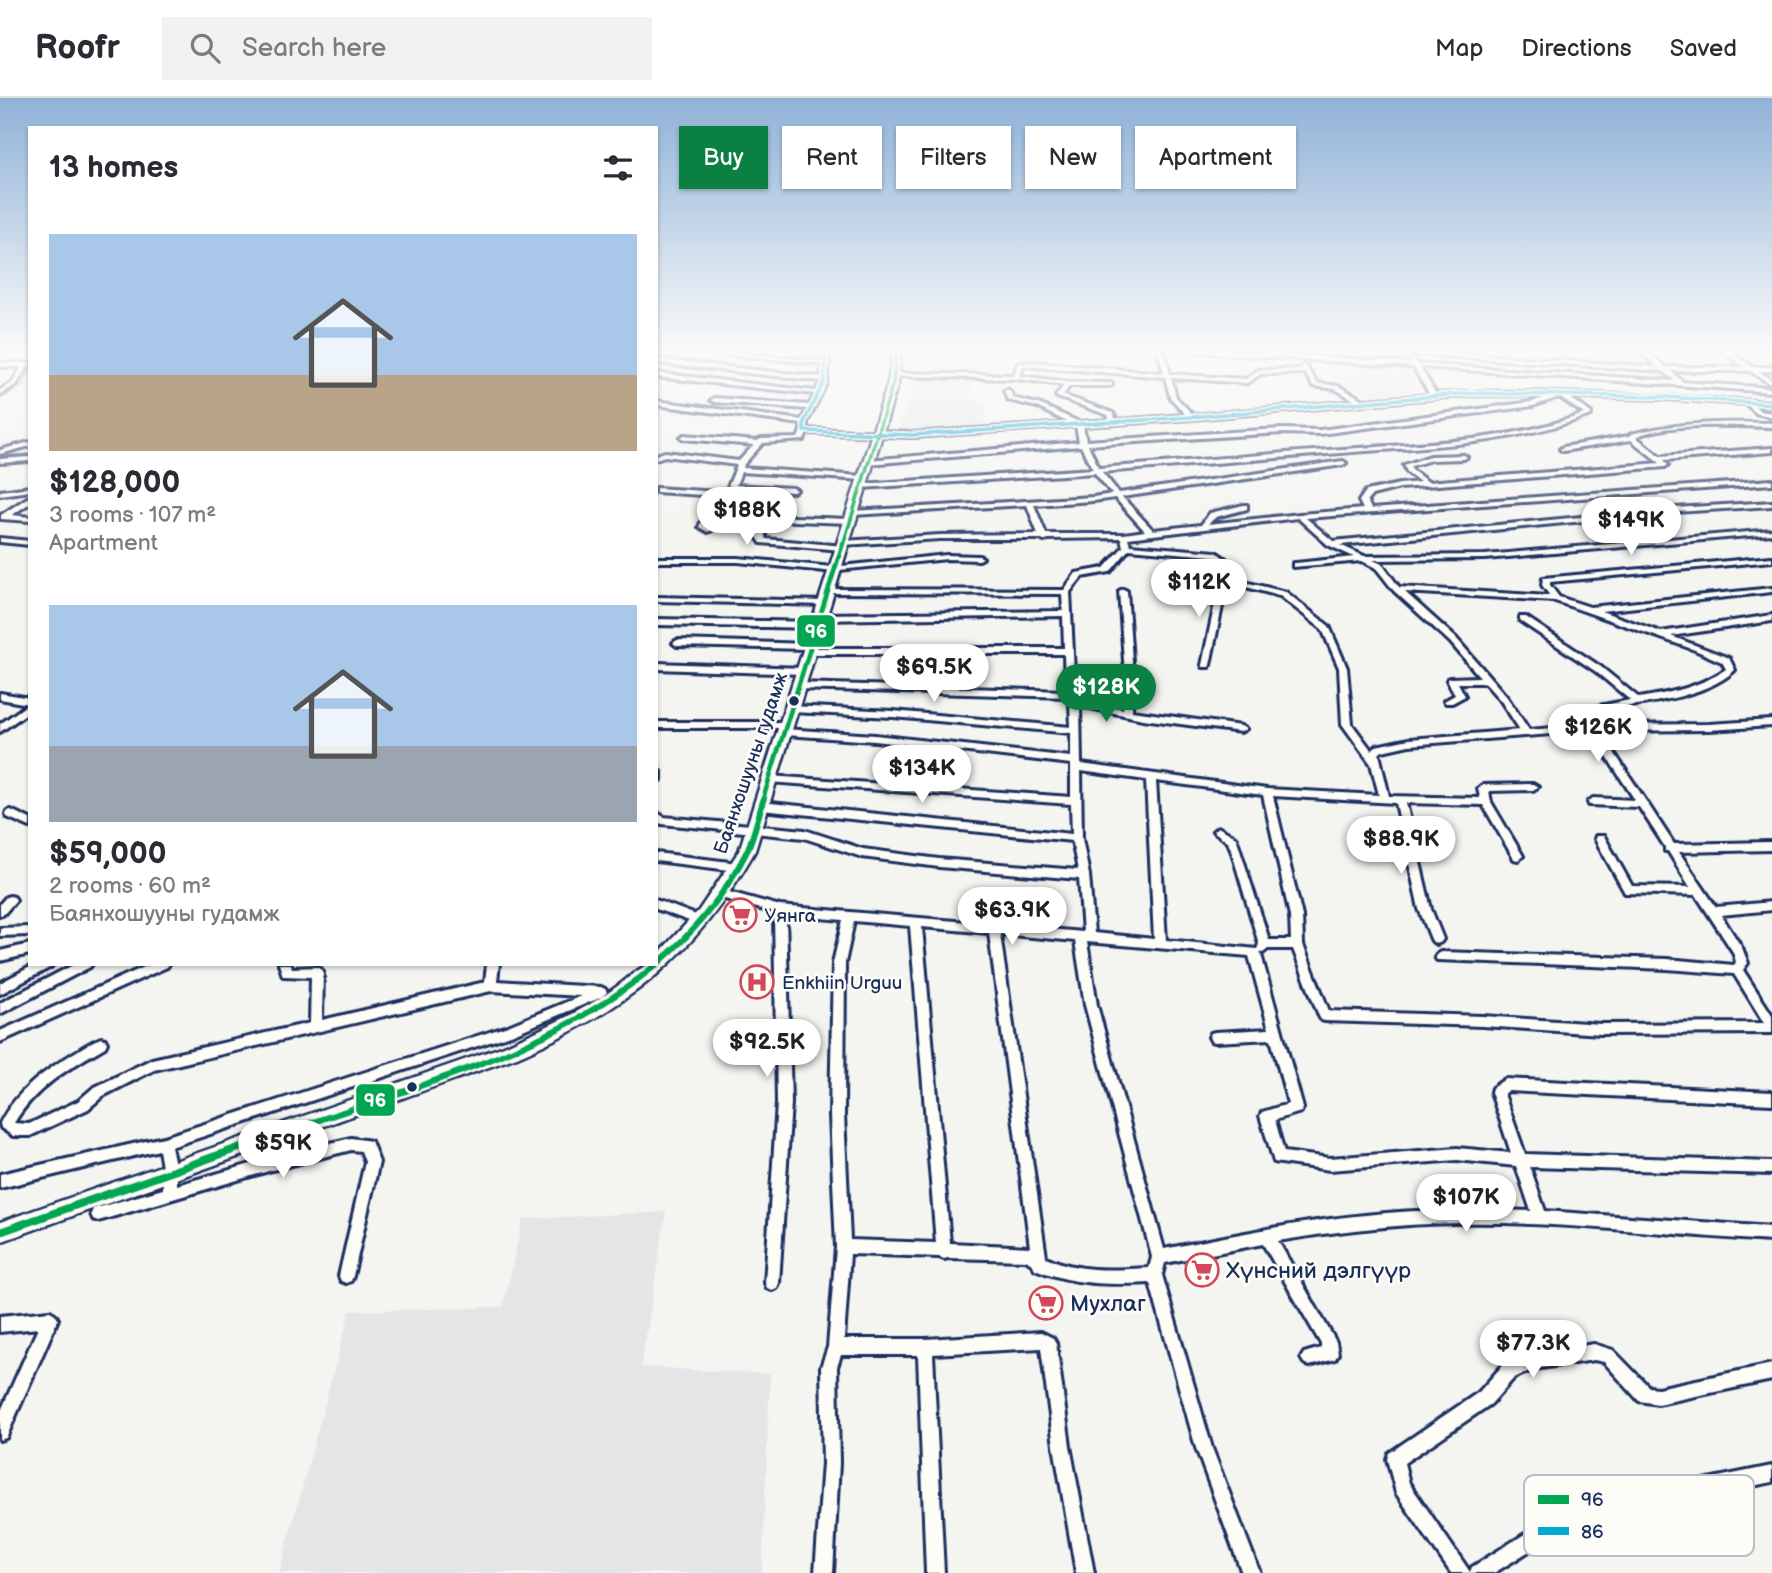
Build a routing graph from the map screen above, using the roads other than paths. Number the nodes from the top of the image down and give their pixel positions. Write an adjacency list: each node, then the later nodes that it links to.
1 (758, 419): 12 (street)
2 (807, 419): 12 (street)
3 (882, 419): 13 (main road, Баянхошууны гудамж)
4 (1066, 419): 10 (street)
5 (1113, 419): 9 (street)
6 (1167, 419): 9 (street)
7 (1426, 419): 18 (street)
8 (1576, 419): 29 (street)
9 (1114, 423): 10 (street)
10 (1079, 425): 13 (street); 18 (street)
11 (1772, 425): 15 (street)
12 (804, 426): 13 (street); 16 (street)
13 (877, 434): 30 (main road, Баянхошууны гудамж)
14 (684, 437): 16 (street)
15 (1632, 438): 19 (street); 24 (street)
16 (759, 443): 28 (street)
17 (28, 445): 21 (street)
18 (1083, 445): 29 (street); 30 (street)
19 (1563, 449)
20 (1772, 450): 24 (street)
21 (0, 452)
22 (658, 456): 28 (street)
23 (1464, 457): 32 (street)
24 (1659, 458): 32 (street)
25 (28, 459): 26 (street)
26 (0, 461)
27 (1343, 464): 40 (street)
28 (739, 466): 30 (street); 33 (street)
29 (1098, 471): 30 (street); 40 (street)
30 (864, 475): 48 (main road, Баянхошууны гудамж)
31 (1772, 482): 45 (street)
32 (1425, 483): 45 (street)
33 (732, 486): 34 (street); 39 (street)
34 (750, 488): 37 (street); 46 (street)
35 (28, 489): 38 (street)
36 (658, 490): 39 (street)
37 (793, 490)
38 (0, 494)
39 (721, 494): 51 (street)
40 (1116, 495): 42 (street); 52 (street)
41 (28, 501): 49 (street)
42 (1030, 503): 48 (street); 55 (street)
43 (1772, 504): 58 (street)
44 (1244, 508): 50 (street)
45 (1367, 509): 47 (street)
46 (762, 513): 48 (street); 59 (street)
47 (1300, 516): 50 (street); 58 (street)
48 (851, 517): 59 (main road, Баянхошууны гудамж)
49 (28, 519)
50 (1205, 527): 52 (street)
51 (708, 530)
52 (1151, 533): 54 (street)
53 (1772, 533): 62 (street)
54 (1124, 536): 55 (street); 60 (street)
55 (1044, 539): 59 (street)
56 (0, 540): 57 (street)
57 (28, 543)
58 (1331, 543): 62 (street)
59 (842, 545): 66 (main road, Баянхошууны гудамж)
60 (1127, 547): 67 (street); 71 (street)
61 (979, 558): 66 (street)
62 (1367, 558): 65 (street); 68 (street)
63 (658, 559): 66 (street)
64 (1772, 559): 73 (street)
65 (1296, 565)
66 (835, 569): 74 (main road, Баянхошууны гудамж)
67 (1224, 579): 84 (street); 104 (street)
68 (1396, 589): 73 (street); 87 (street)
69 (1772, 590): 75 (street)
70 (1123, 591): 94 (street)
71 (1066, 592): 74 (street); 76 (street)
72 (658, 599): 74 (street)
73 (1556, 599): 75 (street)
74 (822, 609): 76 (street); 79 (street); 82 (main road, Баянхошууны гудамж)
75 (1589, 611): 80 (street)
76 (1068, 613): 83 (street)
77 (1772, 618): 80 (street)
78 (1523, 619): 91 (street)
79 (658, 622)
80 (1657, 635): 91 (street)
81 (677, 643): 82 (street)
82 (810, 649): 83 (street); 86 (main road, Баянхошууны гудамж)
83 (1068, 651): 89 (street)
84 (1206, 665)
85 (658, 666): 86 (street)
86 (801, 678): 89 (street); 95 (main road, Баянхошууны гудамж)
87 (1488, 680): 90 (street); 102 (street)
88 (0, 696): 92 (street)
89 (1073, 698): 94 (street); 101 (street)
90 (1449, 701)
91 (1638, 702): 98 (street)
92 (28, 703)
93 (28, 705): 99 (street)
94 (1127, 713): 100 (street)
95 (787, 722): 96 (street); 101 (street); 103 (street); 106 (main road, Баянхошууны гудамж)
96 (658, 725)
97 (1770, 725): 98 (street)
98 (1592, 728): 102 (street); 114 (street)
99 (0, 729)
100 (1241, 729)
101 (1075, 730): 103 (street)
102 (1526, 732): 104 (street)
103 (1076, 764): 105 (street); 111 (street)
104 (1375, 764): 109 (street)
105 (1151, 776): 108 (street); 145 (street)
106 (769, 779): 111 (street); 115 (main road, Баянхошууны гудамж)
107 (1532, 787): 112 (street)
108 (1267, 792): 109 (street); 146 (street)
109 (1385, 799): 110 (street)
110 (1400, 799): 112 (street); 144 (street)
111 (1076, 801): 121 (street)
112 (1486, 802): 125 (street)
113 (1593, 802): 114 (street)
114 (1643, 804): 124 (street)
115 (761, 806): 119 (main road, Баянхошууны гудамж); 121 (street)
116 (11, 814): 118 (street)
117 (658, 817): 119 (street)
118 (28, 822)
119 (753, 831): 127 (main road, Баянхошууны гудамж); 128 (street)
120 (1218, 831): 147 (street)
121 (1077, 838): 128 (street)
122 (1600, 839): 129 (street)
123 (1772, 846): 124 (street)
124 (1669, 848): 129 (street)
125 (1518, 856)
126 (658, 857): 127 (street)
127 (738, 867): 130 (main road, Баянхошууны гудамж)
128 (1084, 875): 143 (street)
129 (1697, 891): 136 (street)
130 (722, 894): 134 (street); 138 (main road, Баянхошууны гудамж)
131 (10, 900): 135 (street)
132 (658, 905): 138 (street)
133 (1772, 906): 136 (street)
134 (780, 910): 137 (street); 190 (street)
135 (0, 911)
136 (1712, 912): 158 (street)
137 (849, 917): 139 (street); 184 (street)
138 (700, 922): 151 (main road, Баянхошууны гудамж)
139 (916, 924): 140 (street); 185 (street)
140 (994, 929): 143 (street); 187 (street)
141 (0, 932): 142 (street)
142 (28, 932)
143 (1085, 937): 145 (street); 186 (street)
144 (1437, 939)
145 (1160, 943): 147 (street)
146 (1297, 945): 147 (street); 165 (street)
147 (1259, 948): 166 (street)
148 (28, 949): 149 (street)
149 (0, 956)
150 (1441, 957): 158 (street)
151 (658, 965)
152 (43, 966): 160 (street)
153 (82, 966): 163 (street)
154 (159, 966): 167 (street)
155 (285, 966): 164 (street)
156 (493, 966): 159 (street)
157 (657, 966): 162 (main road, Баянхошууны гудамж)
158 (1737, 970): 165 (street)
159 (491, 986): 161 (street); 164 (street)
160 (0, 989)
161 (601, 992): 162 (street); 172 (street)
162 (623, 992): 171 (main road, Баянхошууны гудамж)
163 (0, 1009)
164 (316, 1026): 169 (street)
165 (1772, 1026)
166 (1274, 1034): 168 (street); 173 (street)
167 (0, 1037)
168 (1215, 1037)
169 (101, 1043)
170 (1772, 1098): 173 (street)
171 (271, 1137): 174 (street); 176 (main road, Баянхошууны гудамж)
172 (164, 1143): 176 (street); 177 (street)
173 (1519, 1160): 175 (street); 180 (street)
174 (272, 1164): 178 (street); 189 (street)
175 (1772, 1168)
176 (170, 1173): 178 (street); 181 (main road, Баянхошууны гудамж)
177 (0, 1181)
178 (170, 1192): 179 (street)
179 (98, 1214)
180 (1540, 1217): 182 (street); 183 (street)
181 (0, 1232)
182 (1772, 1234)
183 (1266, 1235): 186 (street); 194 (street)
184 (843, 1247): 185 (street); 193 (street)
185 (944, 1252): 187 (street)
186 (1159, 1257): 188 (street)
187 (1040, 1264): 188 (street)
188 (1155, 1275): 203 (street)
189 (346, 1276)
190 (772, 1283)
191 (0, 1324): 196 (street)
192 (926, 1347): 193 (street); 201 (street); 202 (street)
193 (836, 1348): 200 (street)
194 (1309, 1358)
195 (1772, 1371): 204 (street)
196 (0, 1432)
197 (1772, 1474): 198 (street)
198 (1754, 1478)
199 (1524, 1544): 205 (street)
200 (824, 1573)
201 (935, 1573)
202 (1085, 1573)
203 (1251, 1573)
204 (1461, 1573)
205 (1478, 1573)

